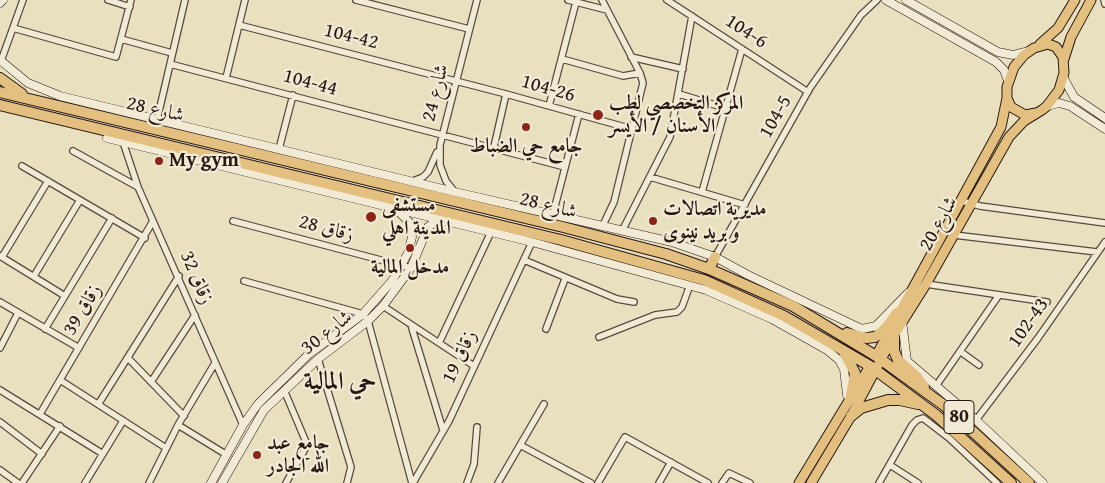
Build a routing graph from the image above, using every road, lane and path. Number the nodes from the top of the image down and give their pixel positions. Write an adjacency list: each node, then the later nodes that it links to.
1 (3, 0): 19 (main road)
2 (23, 0): 25 (street)
3 (108, 0): 21 (street)
4 (132, 0): 21 (street)
5 (185, 0): 31 (street)
6 (245, 0): 24 (street)
7 (356, 0): 26 (street)
8 (477, 0): 26 (street, شارع 24)
9 (568, 0): 18 (street)
10 (602, 0): 22 (street)
11 (667, 0): 23 (street, 104-6)
12 (877, 0): 45 (street, 104-5)
13 (886, 0): 43 (main road)
14 (906, 0): 30 (main road)
15 (1075, 0): 28 (main road)
16 (1091, 0): 35 (main road)
17 (1104, 0): 20 (street)
18 (576, 2): 22 (street); 33 (street)
19 (0, 3)
20 (1105, 4)
21 (130, 7): 27 (street)
22 (607, 10): 32 (street)
23 (692, 16): 29 (street, 104-6); 37 (street)
24 (239, 25): 41 (street); 42 (street, 104-42)
25 (13, 28): 27 (street); 34 (street)
26 (469, 29): 42 (street, شارع 24)
27 (121, 39): 31 (street)
28 (1039, 45): 30 (main road); 35 (main road)
29 (742, 49): 45 (street, 104-6); 54 (street)
30 (1028, 51): 43 (main road)
31 (172, 52): 36 (street)
32 (631, 57): 37 (street); 38 (street)
33 (562, 58): 38 (street); 52 (street)
34 (1, 61): 58 (main road)
35 (1064, 61): 39 (main road)
36 (170, 64): 41 (street, 104-44); 58 (street)
37 (683, 69): 47 (street)
38 (640, 73): 59 (street)
39 (1063, 77): 53 (main road); 57 (main road)
40 (0, 78): 50 (highway)
41 (226, 78): 48 (street, 104-44)
42 (456, 81): 46 (street, 104-26); 61 (street, شارع 24)
43 (1008, 81): 49 (main road)
44 (0, 92): 50 (highway, شارع 28 / 80)
45 (808, 92): 81 (street, 104-5)
46 (506, 94): 52 (street, 104-26); 65 (street)
47 (679, 94): 54 (street); 71 (street)
48 (293, 95): 61 (street, 104-44); 66 (street)
49 (1007, 98): 55 (main road); 79 (main road, شارع 20)
50 (44, 102): 68 (highway, شارع 28 / 80)
51 (0, 105): 62 (highway, شارع 28 / 80)
52 (550, 106): 56 (street, 104-26)
53 (1047, 106): 55 (main road); 60 (main road)
54 (725, 108): 77 (street)
55 (1036, 113): 79 (main road, شارع 20)
56 (579, 114): 59 (street, 104-26); 70 (street)
57 (1105, 118)
58 (157, 120): 66 (main road)
59 (632, 129): 89 (street)
60 (1105, 129)
61 (442, 134): 64 (street, شارع 24); 65 (street, 104-44)
62 (111, 136): 63 (main road); 74 (highway, شارع 28 / 80)
63 (123, 142): 74 (main road); 75 (street, زقاق 32)
64 (440, 145): 73 (street); 76 (street, شارع 24)
65 (494, 147): 70 (street, 104-44)
66 (278, 149): 68 (main road)
67 (73, 151): 75 (street)
68 (314, 162): 73 (main road); 80 (highway, شارع 28 / 80)
69 (22, 166): 72 (street)
70 (565, 167): 83 (street)
71 (650, 177): 77 (street); 92 (street)
72 (48, 181): 78 (street); 99 (street)
73 (412, 181): 76 (main road)
74 (309, 183): 82 (main road); 90 (highway, شارع 28 / 80)
75 (138, 187): 85 (street, زقاق 32)
76 (455, 192): 80 (main road)
77 (702, 192): 81 (street)
78 (80, 200): 84 (street); 105 (street)
79 (966, 203): 88 (street); 93 (main road, شارع 20); 111 (main road, شارع 20)
80 (487, 204): 83 (main road); 91 (highway, شارع 28 / 80)
81 (745, 205): 100 (street, 104-5)
82 (394, 208): 87 (main road); 102 (main road, شارع 30)
83 (553, 214): 89 (main road)
84 (112, 218): 94 (street); 113 (street)
85 (153, 221): 94 (street, زقاق 39); 106 (street, زقاق 32)
86 (233, 221): 102 (street, زقاق 28)
87 (455, 223): 90 (main road); 103 (main road, شارع 30)
88 (1105, 223)
89 (602, 225): 92 (main road)
90 (485, 227): 95 (highway, شارع 28 / 80); 96 (main road); 128 (street)
91 (563, 227): 95 (highway); 104 (highway, شارع 28 / 80)
92 (623, 229): 100 (main road)
93 (954, 234): 98 (street); 109 (main road, شارع 20)
94 (145, 238): 130 (street, زقاق 39)
95 (561, 240): 110 (highway, شارع 28 / 80)
96 (532, 242): 101 (street, زقاق 19); 110 (main road)
97 (1105, 242): 98 (street, 102-43)
98 (1097, 252): 153 (street, 102-43)
99 (1, 256): 105 (street)
100 (716, 257): 104 (highway); 111 (main road)
101 (524, 260): 107 (street); 138 (street, زقاق 19)
102 (402, 265): 103 (street, زقاق 28); 120 (main road, شارع 30)
103 (411, 268): 117 (main road, شارع 30)
104 (709, 269): 123 (highway, شارع 28 / 80)
105 (34, 276): 113 (street)
106 (178, 276): 119 (street, زقاق 32); 133 (street)
107 (565, 279): 115 (street); 125 (street)
108 (244, 280): 120 (street)
109 (926, 284): 112 (street); 121 (main road, شارع 20)
110 (698, 285): 127 (street); 131 (highway, شارع 28 / 80); 151 (main road)
111 (913, 287): 121 (main road, شارع 20)
112 (999, 295): 116 (street); 132 (street)
113 (65, 296): 124 (street)
114 (0, 302): 118 (street)
115 (634, 302)
116 (1047, 302)
117 (383, 306): 120 (main road, شارع 30); 122 (street)
118 (18, 313): 124 (street); 129 (street)
119 (195, 315): 136 (street, زقاق 32); 141 (street)
120 (366, 317): 135 (main road, شارع 30); 158 (main road, شارع 30); 178 (street)
121 (900, 317): 123 (highway); 126 (main road, شارع 20); 134 (main road, شارع 20); 142 (main road)
122 (412, 325): 128 (street); 160 (street)
123 (832, 328): 134 (highway, شارع 28 / 80)
124 (45, 329): 130 (street)
125 (546, 329)
126 (894, 335): 134 (main road, شارع 20); 145 (highway)
127 (599, 337)
128 (439, 343): 138 (street)
129 (0, 348)
130 (79, 348): 140 (street, زقاق 39)
131 (842, 349): 139 (highway, شارع 28 / 80); 146 (highway)
132 (961, 352): 137 (street); 142 (street)
133 (128, 358): 141 (street); 147 (street)
134 (879, 358): 139 (highway); 145 (highway, شارع 28 / 80)
135 (318, 359): 144 (main road, شارع 30); 177 (street)
136 (215, 363): 152 (street); 158 (street, زقاق 32)
137 (979, 365)
138 (474, 366): 160 (street, زقاق 19)
139 (873, 368): 146 (main road); 149 (highway, شارع 28 / 80); 151 (main road)
140 (60, 380): 147 (street); 150 (street, زقاق 39)
141 (151, 382): 152 (street)
142 (936, 386): 153 (main road)
143 (0, 390): 150 (street)
144 (284, 390): 175 (main road, شارع 30); 176 (street)
145 (929, 394): 193 (highway, شارع 28 / 80)
146 (851, 396): 151 (main road)
147 (99, 403): 154 (street)
148 (544, 404): 161 (street)
149 (927, 409): 151 (highway); 168 (highway, شارع 28 / 80)
150 (40, 414): 156 (street)
151 (846, 414): 187 (main road); 188 (main road)
152 (184, 416): 157 (street)
153 (976, 420): 194 (main road)
154 (123, 421): 162 (street); 164 (street)
155 (0, 422): 163 (street)
156 (60, 426): 163 (street); 164 (street)
157 (178, 426): 162 (street); 165 (street)
158 (243, 426): 165 (main road, شارع 30)
159 (477, 426): 179 (street)
160 (443, 430): 178 (street, زقاق 19)
161 (520, 445): 180 (street); 181 (street)
162 (166, 448): 173 (street)
163 (42, 454): 171 (street)
164 (104, 454): 172 (street)
165 (227, 455): 174 (main road, شارع 30)
166 (671, 462): 182 (street); 183 (street); 184 (street)
167 (890, 465): 189 (street); 190 (street); 191 (street)
168 (992, 466): 191 (highway); 192 (highway, شارع 28 / 80)
169 (0, 470): 170 (street)
170 (18, 483)
171 (22, 483)
172 (85, 483)
173 (149, 483)
174 (212, 483)
175 (222, 483)
176 (286, 483)
177 (347, 483)
178 (412, 483)
179 (467, 483)
180 (498, 483)
181 (591, 483)
182 (598, 483)
183 (660, 483)
184 (708, 483)
185 (722, 483): 186 (street)
186 (750, 483)
187 (799, 483)
188 (811, 483)
189 (879, 483)
190 (918, 483)
191 (999, 483)
192 (1010, 483)
193 (1030, 483)
194 (1043, 483)

